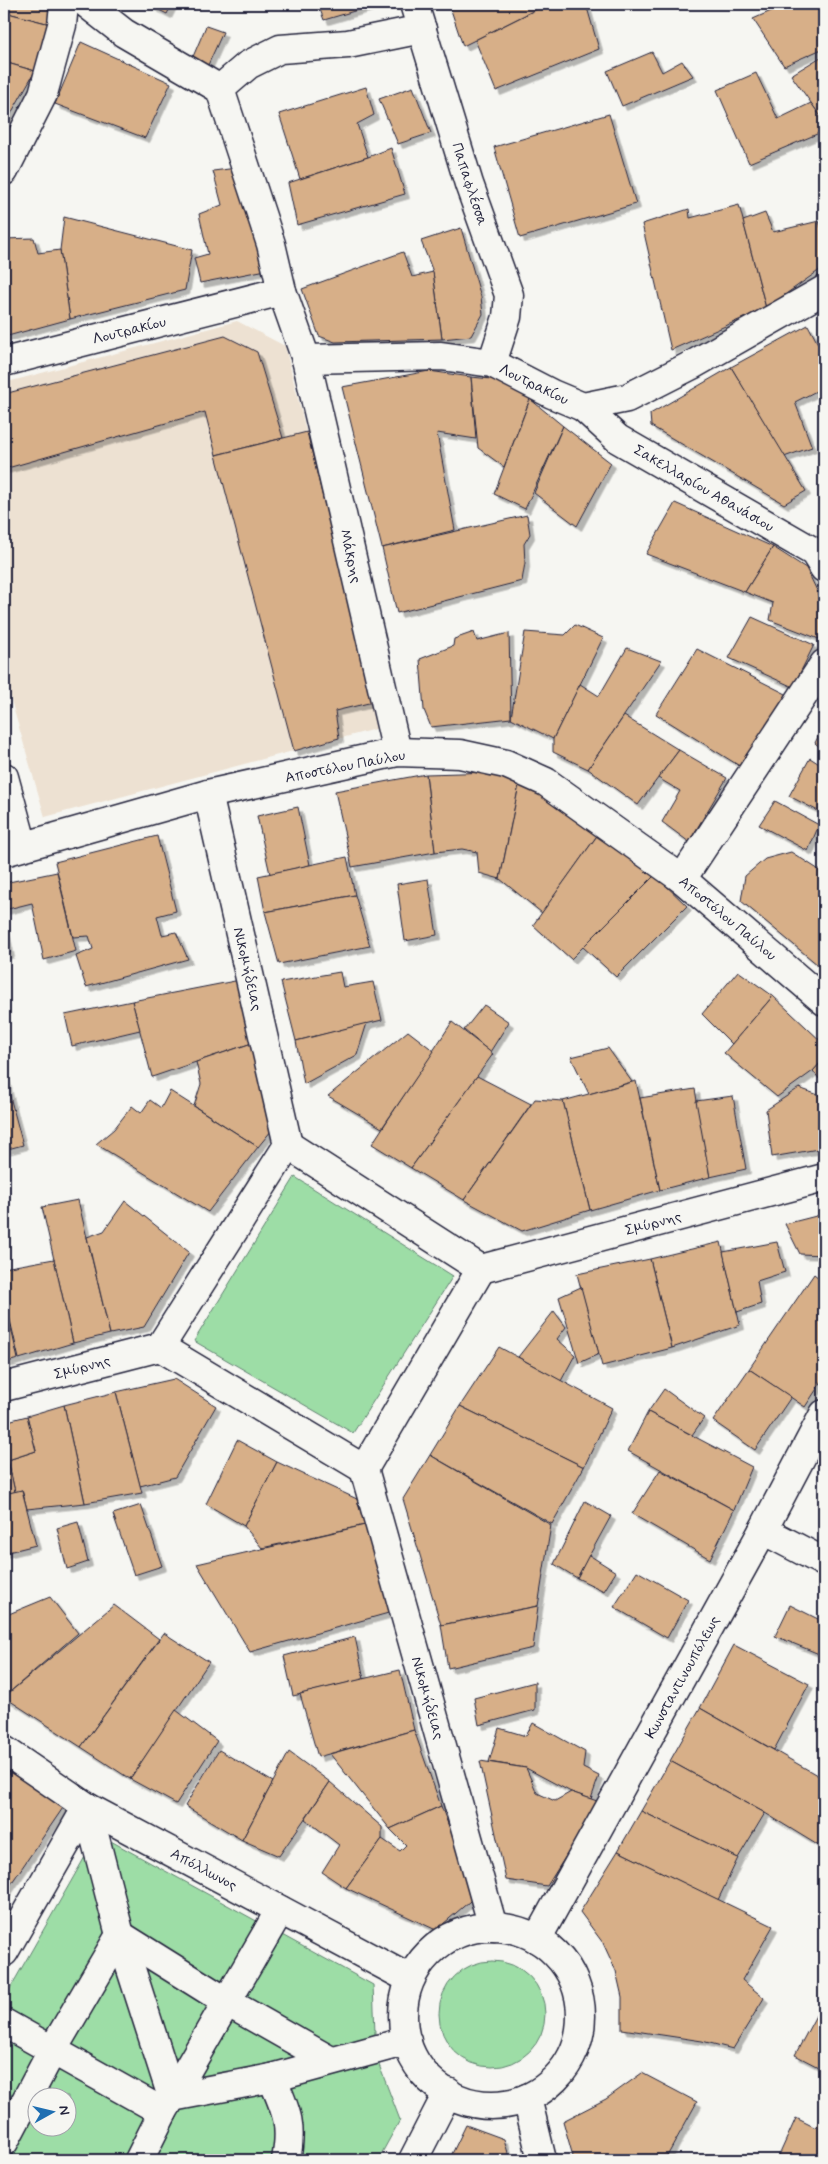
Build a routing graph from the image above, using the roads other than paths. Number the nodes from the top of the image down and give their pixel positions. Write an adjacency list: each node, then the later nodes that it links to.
1 (64, 4): 5 (street)
2 (87, 4): 4 (street)
3 (418, 16): 4 (street); 10 (street, Παπαφλέσσα)
4 (220, 89): 7 (street, Μάκρης)
5 (4, 172)
6 (824, 290): 11 (street, Λουτρακίου)
7 (282, 291): 8 (street, Μάκρης); 9 (street, Λουτρακίου)
8 (306, 359): 10 (street, Λουτρακίου); 14 (street, Μάκρης)
9 (4, 362)
10 (492, 363): 11 (street, Λουτρακίου)
11 (583, 407): 12 (street, Σακελλαρίου Αθανάσιου)
12 (824, 568)
13 (824, 664): 18 (street)
14 (397, 752): 16 (street, Αποστόλου Παύλου); 18 (street, Αποστόλου Παύλου)
15 (4, 776): 17 (street)
16 (208, 794): 17 (street, Αποστόλου Παύλου); 20 (street, Νικομήδειας)
17 (14, 849)
18 (682, 880): 19 (street, Αποστόλου Παύλου)
19 (824, 1001)
20 (288, 1145): 22 (street); 23 (street)
21 (824, 1178): 22 (street, Σμύρνης)
22 (481, 1269): 26 (street)
23 (160, 1347): 24 (street, Σμύρνης); 26 (street)
24 (4, 1387)
25 (824, 1414): 27 (street, Κωνσταντινουπόλεως)
26 (364, 1469): 32 (street, Νικομήδειας)
27 (763, 1530): 28 (street); 34 (street, Κωνσταντινουπόλεως)
28 (824, 1562)
29 (4, 1750): 30 (street, Απόλλωνος)
30 (86, 1807): 31 (street, Απόλλωνος); 33 (street); 35 (street)
31 (280, 1910): 36 (street, Απόλλωνος); 37 (street)
32 (493, 1926): 34 (street); 36 (street)
33 (120, 1934): 37 (street); 40 (street); 45 (street)
34 (537, 1939): 44 (street)
35 (4, 1952)
36 (410, 1979): 39 (street)
37 (227, 2002): 41 (street); 45 (street)
38 (4, 2023): 40 (street)
39 (407, 2041): 41 (street); 43 (street)
40 (52, 2051): 45 (street); 46 (street)
41 (331, 2061): 42 (street)
42 (272, 2078): 45 (street); 48 (street)
43 (448, 2092): 44 (street); 49 (street)
44 (526, 2098): 50 (street)
45 (168, 2105): 47 (street)
46 (4, 2142)
47 (148, 2154)
48 (286, 2160)
49 (414, 2160)
50 (542, 2160)

